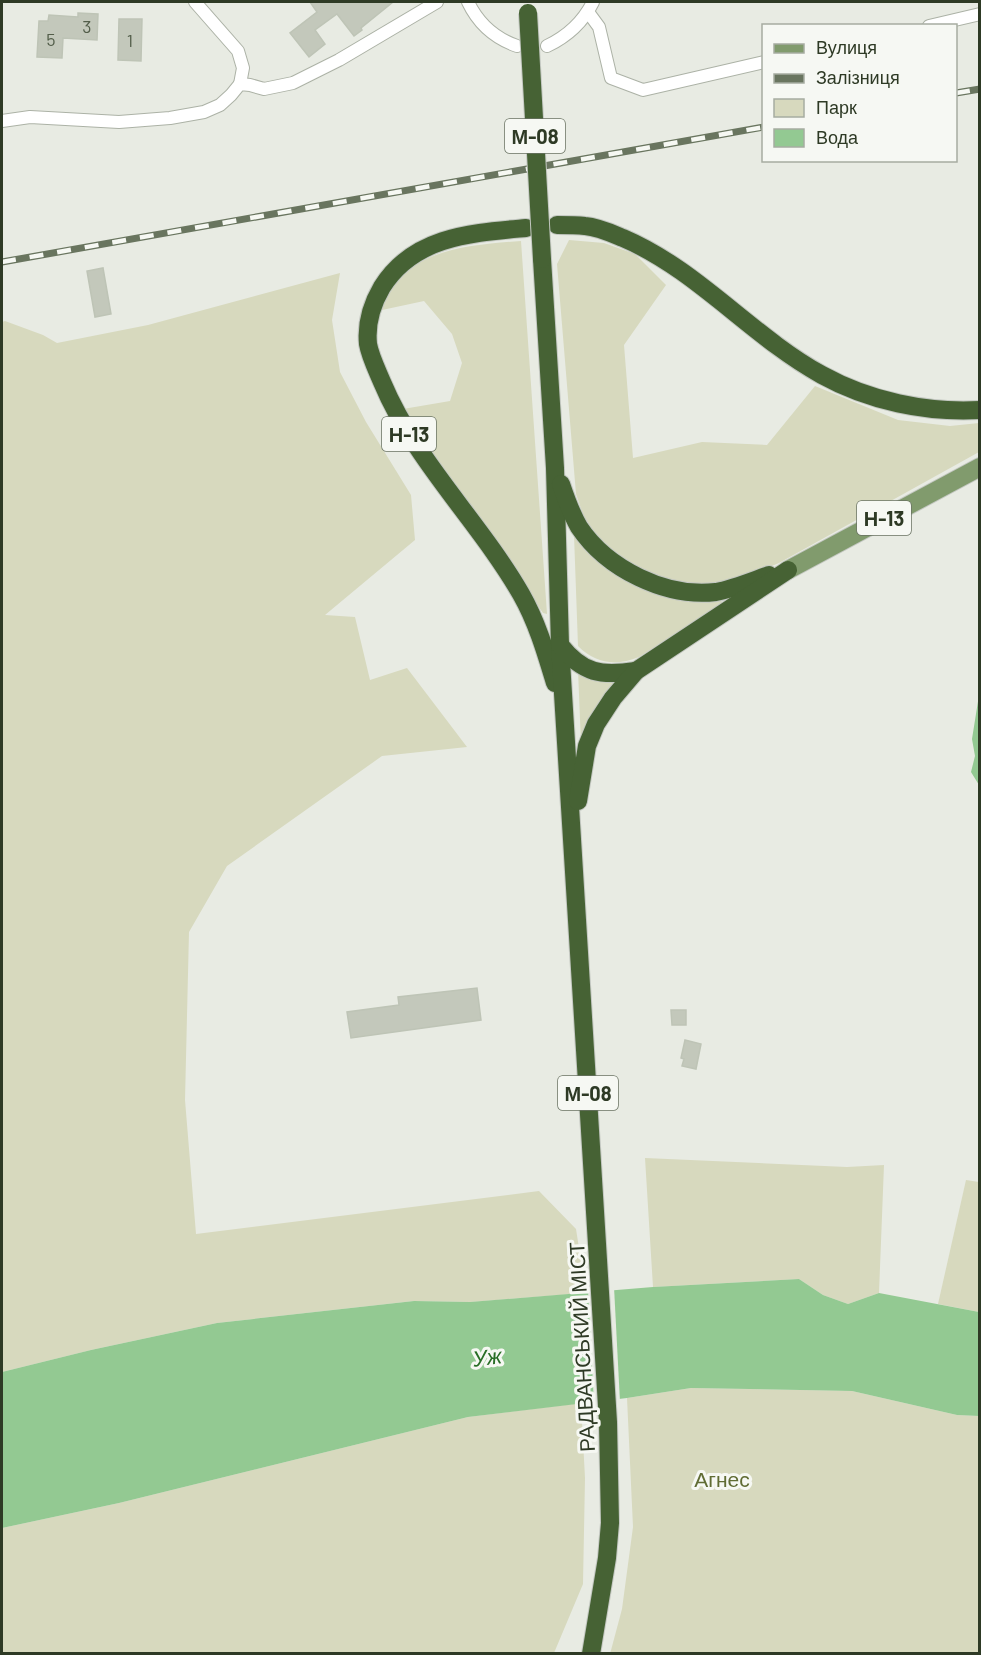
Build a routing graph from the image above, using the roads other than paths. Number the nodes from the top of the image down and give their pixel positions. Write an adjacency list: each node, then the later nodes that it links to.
1 (195, 2): 11 (street)
2 (437, 2): 11 (street)
3 (468, 2): 8 (street)
4 (528, 7): 17 (highway, М-08, bridge)
5 (590, 7): 9 (street); 10 (street)
6 (980, 14): 7 (street)
7 (938, 24)
8 (517, 46)
9 (547, 46)
10 (762, 62)
11 (240, 84): 12 (street)
12 (2, 121)
13 (557, 225): 15 (highway)
14 (526, 228): 21 (highway, Н-13)
15 (980, 410)
16 (980, 467): 18 (main road, Н-13)
17 (555, 468): 18 (highway, Н-13); 19 (highway, М-08)
18 (788, 570): 20 (highway, Н-13)
19 (560, 645): 20 (highway, Н-13); 21 (highway, М-08)
20 (636, 671): 22 (highway, Н-13)
21 (564, 714): 22 (highway, М-08)
22 (572, 836): 23 (highway, РАДВАНСЬКИЙ МІСТ / М-08)
23 (591, 1653)

